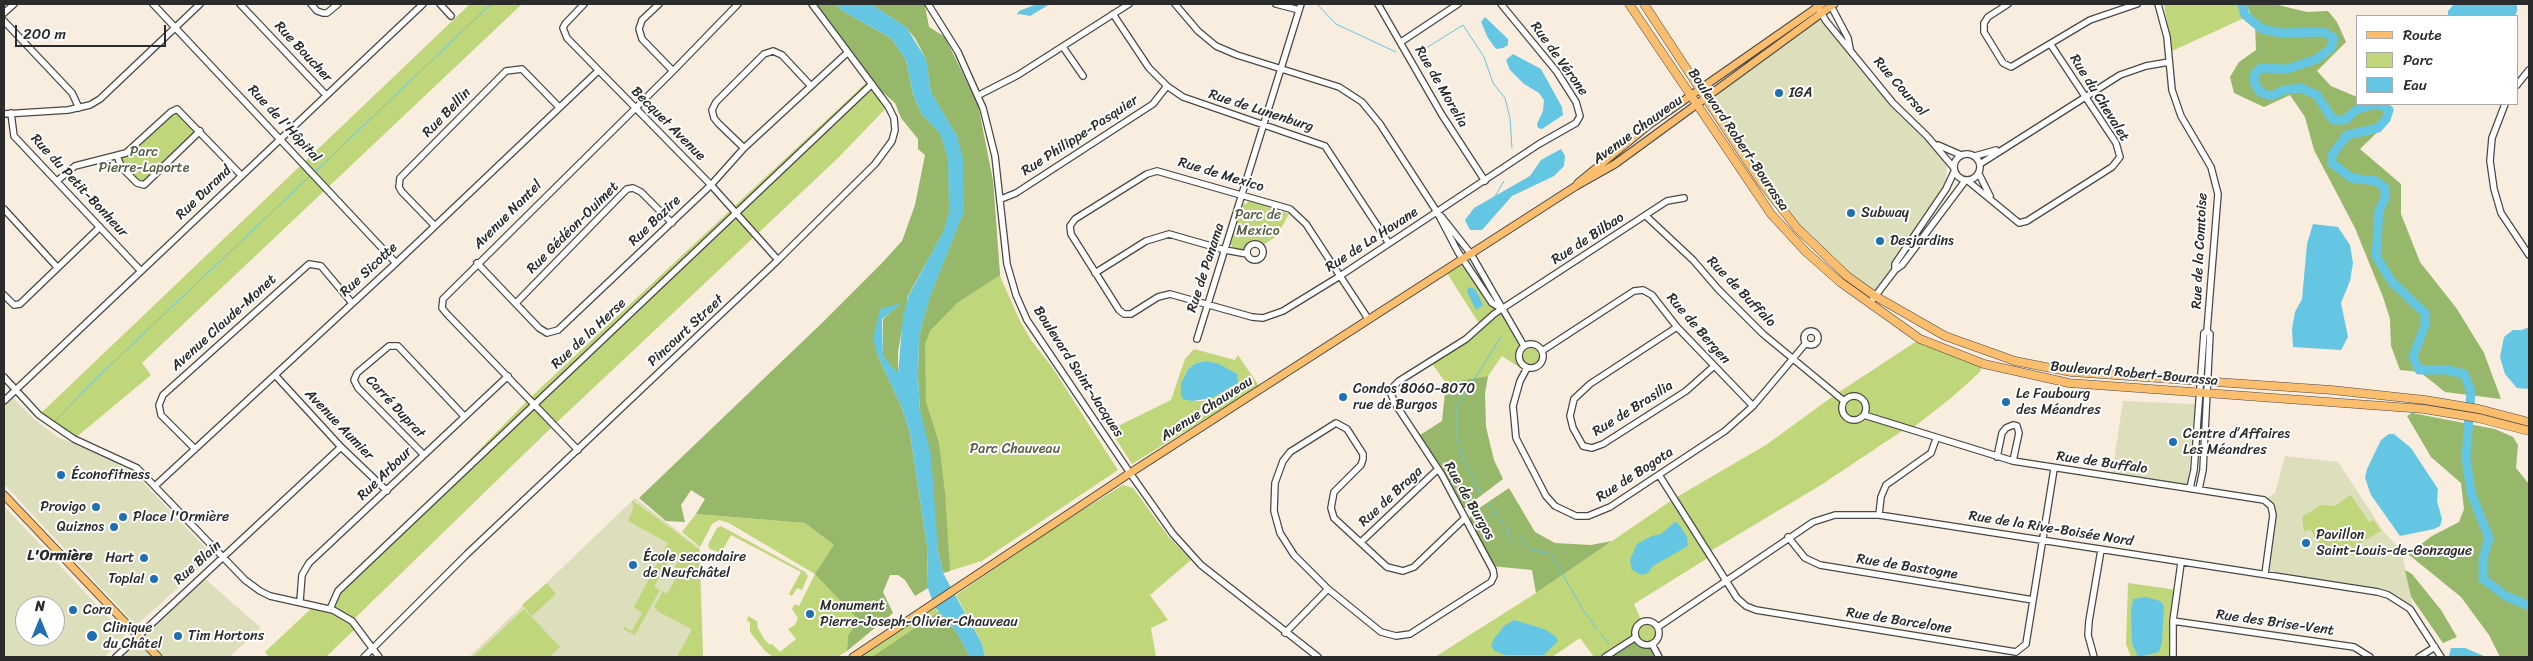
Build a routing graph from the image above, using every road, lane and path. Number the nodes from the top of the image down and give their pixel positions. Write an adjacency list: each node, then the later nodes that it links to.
1 (14, 4): 29 (street)
2 (152, 4): 33 (street, Rue de l'Hôpital)
3 (200, 4): 33 (street)
4 (240, 4): 51 (street, Rue Boucher)
5 (311, 4): 6 (street)
6 (338, 4)
7 (423, 4): 51 (street, Rue Durand)
8 (440, 4): 31 (street)
9 (584, 4): 42 (street, Becquet Avenue)
10 (659, 4): 43 (street)
11 (738, 4): 43 (street, Avenue Nantel)
12 (812, 4): 38 (street, Pincourt Street)
13 (928, 4): 52 (street, Boulevard Saint-Jacques)
14 (1129, 4): 30 (street)
15 (1176, 4): 40 (street)
16 (1276, 4): 28 (street)
17 (1301, 4): 28 (street, Rue de Panama)
18 (1378, 4): 34 (street, Rue de Morelia)
19 (1458, 4): 34 (street)
20 (1500, 4): 66 (street, Rue de Vérone)
21 (1629, 4): 50 (highway, Boulevard Robert-Bourassa)
22 (1644, 4): 49 (highway, Boulevard Robert-Bourassa)
23 (1832, 4): 27 (main road, Avenue Chauveau); 37 (street, Rue Coursol)
24 (2008, 4): 35 (street)
25 (2136, 4): 35 (street)
26 (2158, 4): 39 (street, Rue de la Comtoise)
27 (1819, 7): 37 (street, Rue Coursol); 49 (main road, Avenue Chauveau); 53 (main road, Avenue Chauveau)
28 (1299, 10): 40 (street, Rue de Panama)
29 (4, 13)
30 (1113, 14): 36 (street); 48 (street, Rue de Lunenburg)
31 (451, 16)
32 (4, 21): 58 (street)
33 (175, 28): 58 (street); 64 (street, Rue de l'Hôpital)
34 (1401, 42): 76 (street, Rue de Morelia)
35 (2051, 45): 54 (street, Rue du Chevalet)
36 (1063, 47): 44 (street); 52 (street)
37 (1850, 48): 65 (street, Rue Coursol)
38 (847, 53): 46 (street, Pincourt Street); 47 (street, Rue Bazire)
39 (2169, 62): 54 (street); 115 (street, Rue de la Comtoise)
40 (1280, 69): 62 (street, Rue de Panama); 86 (street)
41 (2529, 70): 45 (street)
42 (598, 71): 57 (street, Rue Sicotte); 59 (street, Becquet Avenue)
43 (674, 71): 59 (street, Avenue Nantel)
44 (1083, 76)
45 (2518, 83)
46 (872, 84): 87 (street, Rue de la Herse); 97 (street, Pincourt Street)
47 (810, 85): 67 (street, Rue Bazire); 67 (street)
48 (1167, 86): 62 (street, Rue de Lunenburg); 84 (street, Rue Philippe-Pasquier)
49 (1700, 87): 50 (main road, Avenue Chauveau); 53 (highway, Boulevard Robert-Bourassa)
50 (1690, 94): 55 (highway, Boulevard Robert-Bourassa); 80 (main road, Avenue Chauveau)
51 (326, 95): 64 (street, Rue Durand)
52 (979, 95): 84 (street, Boulevard Saint-Jacques)
53 (1706, 96): 55 (main road, Avenue Chauveau); 107 (highway, Boulevard Robert-Bourassa)
54 (2085, 96): 68 (street); 83 (street, Rue du Chevalet)
55 (1696, 103): 80 (main road, Avenue Chauveau); 111 (highway, Boulevard Robert-Bourassa)
56 (2504, 105): 96 (street)
57 (559, 107): 90 (street, Rue Sicotte); 90 (street, Rue Bellin)
58 (79, 108): 60 (street)
59 (634, 108): 79 (street, Becquet Avenue); 100 (street, Avenue Nantel)
60 (11, 113): 61 (street); 77 (street, Rue du Petit-Bonheur)
61 (4, 114)
62 (1263, 126): 81 (street, Rue de Panama); 92 (street, Rue de Lunenburg)
63 (200, 131): 70 (street); 70 (street); 75 (street)
64 (280, 138): 75 (street, Rue Durand); 99 (street, Rue de l'Hôpital)
65 (1932, 141): 69 (street, Rue Coursol); 73 (street, Rue Coursol)
66 (1539, 144): 76 (street, Rue de La Havane)
67 (744, 148): 79 (street, Rue Bazire)
68 (2000, 149): 71 (street); 72 (street)
69 (1961, 155): 71 (street); 73 (street)
70 (117, 156): 77 (street)
71 (1975, 156): 72 (street)
72 (1980, 164): 74 (street)
73 (1954, 170): 78 (street); 103 (street)
74 (1979, 174): 78 (street); 83 (street, Rue du Chevalet)
75 (241, 175): 102 (street, Rue Durand)
76 (1484, 180): 86 (street, Rue de La Havane)
77 (57, 181): 91 (street, Rue du Petit-Bonheur)
78 (1967, 181): 83 (street, Rue du Chevalet); 103 (street)
79 (711, 185): 87 (street, Becquet Avenue); 89 (street, Rue Bazire)
80 (1576, 186): 95 (main road, Avenue Chauveau)
81 (1243, 195): 93 (street, Rue de Panama); 104 (street, Rue de Mexico); 105 (street, Rue de Mexico)
82 (1684, 198): 88 (street, Rue de Bilbao)
83 (1991, 198)
84 (1001, 199): 148 (street, Boulevard Saint-Jacques)
85 (4, 209): 101 (street)
86 (1437, 212): 92 (street, Rue de La Havane); 95 (street); 98 (street)
87 (736, 213): 97 (street, Becquet Avenue); 133 (street, Rue de la Herse)
88 (1646, 216): 112 (street, Rue de Bilbao); 120 (street, Rue de Buffalo)
89 (672, 223): 109 (street, Rue Bazire); 109 (street, Rue Gédéon-Ouimet)
90 (434, 225): 99 (street, Rue Sicotte)
91 (100, 227): 101 (street); 102 (street, Rue du Petit-Bonheur)
92 (1388, 242): 105 (street, Rue de La Havane)
93 (1225, 250): 94 (street); 104 (street); 110 (street, Rue de Panama)
94 (1247, 254)
95 (1471, 254): 98 (main road, Avenue Chauveau); 112 (street)
96 (2529, 254)
97 (778, 260): 142 (street, Pincourt Street)
98 (1463, 260): 112 (street); 113 (main road, Avenue Chauveau)
99 (396, 263): 108 (street, Rue Sicotte)
100 (477, 263): 109 (street, Rue Bazire); 124 (street, Avenue Nantel)
101 (58, 267): 106 (street)
102 (140, 270): 128 (street, Rue Durand)
103 (1894, 270): 107 (street)
104 (1095, 273): 110 (street, Rue de Mexico)
105 (1340, 276): 110 (street, Rue de La Havane); 113 (street, Rue de Mexico)
106 (4, 295)
107 (1874, 296): 111 (street); 126 (highway, Boulevard Robert-Bourassa)
108 (352, 302): 123 (street, Rue Sicotte); 141 (street, Avenue Claude-Monet)
109 (516, 303)
110 (1208, 303): 116 (street, Rue de Panama)
111 (1869, 304): 129 (highway, Boulevard Robert-Bourassa)
112 (1504, 307): 118 (street); 147 (street, Rue de Burgos)
113 (1368, 319): 148 (main road, Avenue Chauveau)
114 (1677, 327): 119 (street, Rue de Bergen); 121 (street, Rue de Bergen); 121 (street, Rue de Brasilia)
115 (2207, 331): 126 (street, Rue de la Comtoise); 127 (street, Rue de la Comtoise)
116 (1197, 339)
117 (1806, 344): 120 (street, Rue de Bogota)
118 (1524, 346): 119 (street); 122 (street)
119 (1542, 351): 122 (street)
120 (1792, 359): 132 (street, Rue de Buffalo); 134 (street, Rue de Bogota)
121 (1713, 367): 134 (street, Rue de Bergen)
122 (1527, 368): 149 (street, Rue de Bogota)
123 (275, 375): 140 (street, Avenue Aumier); 141 (street, Rue Sicotte)
124 (508, 376): 133 (street, Avenue Nantel); 136 (street, Rue Arbour)
125 (4, 377): 128 (street)
126 (2199, 381): 127 (highway, Boulevard Robert-Bourassa); 129 (street, Rue de la Comtoise)
127 (2208, 382): 130 (street, Rue de la Comtoise); 137 (highway, Boulevard Robert-Bourassa)
128 (16, 390): 131 (street, Rue Durand); 150 (street)
129 (2198, 392): 130 (highway, Boulevard Robert-Bourassa); 151 (street, Rue de la Comtoise)
130 (2208, 393): 138 (highway, Boulevard Robert-Bourassa); 152 (street, Rue de la Comtoise)
131 (4, 401)
132 (1844, 401): 135 (street); 135 (street)
133 (534, 403): 142 (street, Avenue Nantel); 168 (street, Rue de la Herse)
134 (1753, 406): 149 (street, Rue de Bogota)
135 (1864, 415): 139 (street, Rue de Buffalo)
136 (464, 416): 143 (street, Rue Arbour); 143 (street, Carré Duprat)
137 (2529, 422)
138 (2529, 431)
139 (1936, 439): 144 (street, Rue de Buffalo); 155 (street)
140 (341, 447): 153 (street, Avenue Aumier); 161 (street, Rue Blain)
141 (194, 448): 150 (street, Rue Sicotte)
142 (578, 450): 175 (street, Pincourt Street)
143 (423, 454): 153 (street, Rue Arbour)
144 (1997, 457): 145 (street, Rue de Buffalo); 145 (street)
145 (2013, 461): 146 (street, Rue de Buffalo)
146 (2054, 469): 151 (street, Rue de Buffalo); 158 (street, Rue de Barcelone)
147 (1437, 470): 156 (street, Rue de Burgos); 159 (street, Rue de Braga)
148 (1130, 473): 171 (street, Boulevard Saint-Jacques); 181 (main road, Avenue Chauveau)
149 (1659, 475): 164 (street, Rue de Barcelone)
150 (155, 486): 161 (street)
151 (2190, 488): 152 (street, Rue de Buffalo)
152 (2199, 489): 163 (street, Rue de Buffalo)
153 (387, 491): 167 (street, Rue Arbour)
154 (4, 495): 172 (main road)
155 (1879, 515): 157 (street, Rue de la Rive-Boisée Nord); 158 (street, Rue de la Rive-Boisée Nord)
156 (1465, 518): 159 (street); 165 (street, Rue de Burgos)
157 (1788, 537): 164 (street, Rue de la Rive-Boisée Nord); 166 (street, Rue de Bastogne)
158 (2044, 540): 160 (street, Rue de la Rive-Boisée Nord); 166 (street, Rue de Barcelone)
159 (1361, 542): 165 (street)
160 (2101, 550): 162 (street, Rue de la Rive-Boisée Nord); 185 (street)
161 (223, 557): 167 (street); 172 (street, Rue Blain)
162 (2181, 563): 163 (street, Rue de la Rive-Boisée Nord); 169 (street)
163 (2265, 574): 176 (street, Rue de la Rive-Boisée Nord)
164 (1726, 579): 166 (street, Rue de Barcelone); 170 (street, Rue de la Rive-Boisée Nord)
165 (1328, 589): 171 (street)
166 (2033, 600)
167 (300, 601): 168 (street)
168 (330, 608): 175 (street)
169 (2174, 621): 186 (street); 187 (street, Rue des Brise-Vent)
170 (1658, 627): 173 (street); 174 (street)
171 (1285, 632): 182 (street, Boulevard Saint-Jacques)
172 (136, 636): 177 (street, Rue Blain); 178 (main road)
173 (1636, 637): 174 (street); 183 (street)
174 (1652, 644): 184 (street)
175 (373, 648): 179 (street, Pincourt Street); 180 (street)
176 (2435, 648): 188 (street); 189 (street, Rue de la Rive-Boisée Nord)
177 (116, 657)
178 (158, 657)
179 (364, 657)
180 (379, 657)
181 (853, 657)
182 (1318, 657)
183 (1605, 657)
184 (1659, 657)
185 (2094, 657)
186 (2173, 657)
187 (2370, 657)
188 (2418, 657)
189 (2441, 657)

